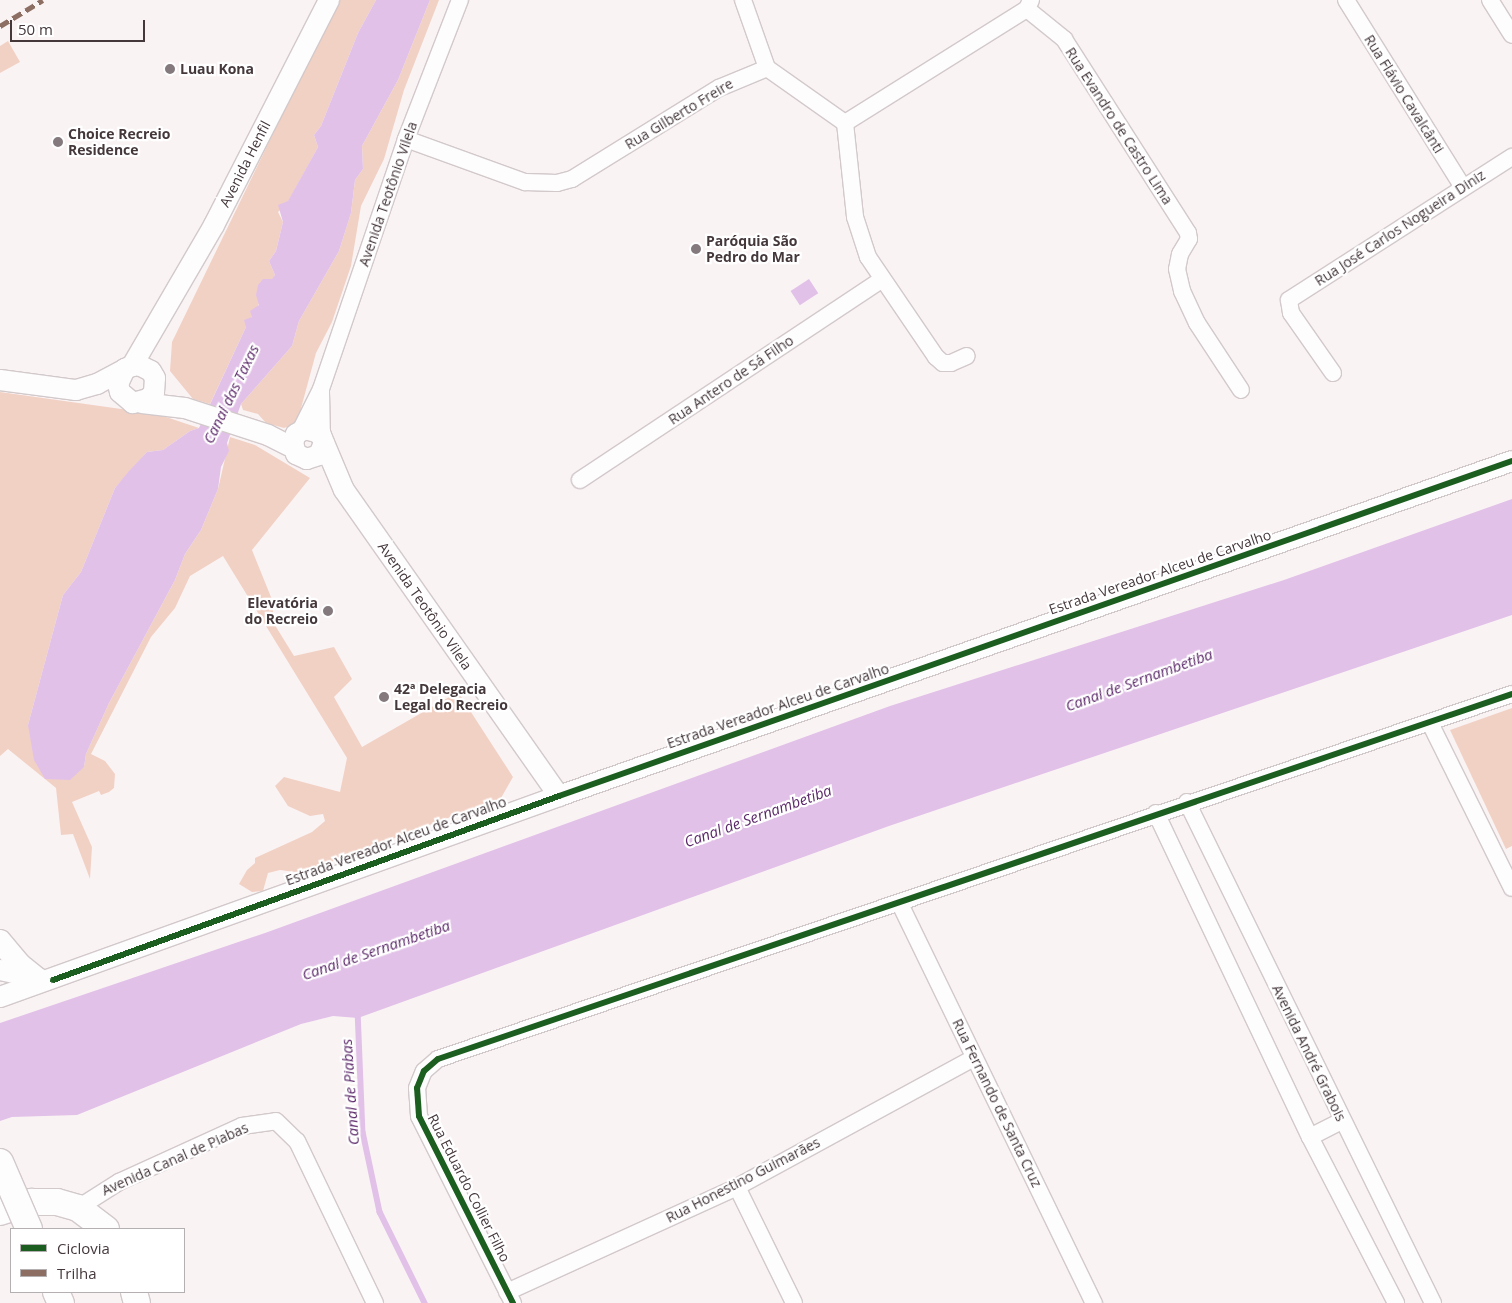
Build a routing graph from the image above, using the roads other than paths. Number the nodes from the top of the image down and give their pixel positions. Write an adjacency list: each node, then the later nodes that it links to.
1 (329, 0): 14 (street, Avenida Henfil)
2 (460, 0): 10 (street, Avenida Teotônio Vilela)
3 (743, 0): 8 (street)
4 (1346, 0): 12 (street, Rua Flávio Cavalcânti)
5 (1490, 0): 7 (street)
6 (1029, 4): 9 (street); 21 (street, Rua Evandro de Castro Lima)
7 (1512, 36)
8 (767, 68): 9 (street); 10 (street, Rua Gilberto Freire)
9 (845, 123): 13 (street)
10 (406, 139): 20 (street, Avenida Teotônio Vilela)
11 (1512, 157): 12 (street, Rua José Carlos Nogueira Diniz)
12 (1463, 187): 17 (street, Rua José Carlos Nogueira Diniz)
13 (881, 280): 15 (street); 27 (street, Rua Antero de Sá Filho)
14 (158, 326): 16 (street, Avenida Henfil); 18 (street, Avenida Henfil)
15 (967, 356)
16 (128, 367): 18 (street); 19 (street, Avenida Henfil); 22 (street)
17 (1333, 373)
18 (153, 375): 22 (street); 23 (street)
19 (0, 380)
20 (321, 389): 24 (street, Avenida Teotônio Vilela); 25 (street, Avenida Teotônio Vilela)
21 (1241, 390)
22 (142, 402): 23 (street)
23 (194, 410): 25 (street)
24 (323, 440): 25 (street); 25 (street); 28 (street, Avenida Teotônio Vilela)
25 (299, 443): 28 (street, Avenida Teotônio Vilela)
26 (1512, 460): 31 (street, Estrada Vereador Alceu de Carvalho)
27 (580, 480)
28 (344, 490): 31 (street, Avenida Teotônio Vilela)
29 (1512, 694): 30 (street)
30 (1430, 723): 32 (street); 34 (street)
31 (559, 796): 39 (street, Estrada Vereador Alceu de Carvalho)
32 (1187, 802): 33 (street); 42 (street, Avenida André Grabois)
33 (1156, 813): 36 (street); 43 (street)
34 (1507, 863): 35 (street)
35 (1512, 888)
36 (900, 904): 41 (street, Rua Fernando de Santa Cruz); 50 (street, Rua Eduardo Collier Filho)
37 (0, 941): 39 (main road)
38 (0, 970): 39 (street)
39 (45, 979): 40 (street, Estrada Vereador Alceu de Carvalho)
40 (0, 997)
41 (974, 1058): 45 (street, Rua Honestino Guimarães); 53 (street, Rua Fernando de Santa Cruz)
42 (1341, 1121): 43 (street); 55 (street, Avenida André Grabois)
43 (1310, 1137): 54 (street)
44 (0, 1162): 48 (highway, bridge)
45 (737, 1187): 50 (street, Rua Honestino Guimarães); 52 (street)
46 (78, 1208): 47 (highway); 49 (highway); 51 (street, Avenida Canal de Piabas)
47 (0, 1212)
48 (30, 1228)
49 (105, 1228)
50 (510, 1298)
51 (375, 1303)
52 (794, 1303)
53 (1094, 1303)
54 (1396, 1303)
55 (1433, 1303)

